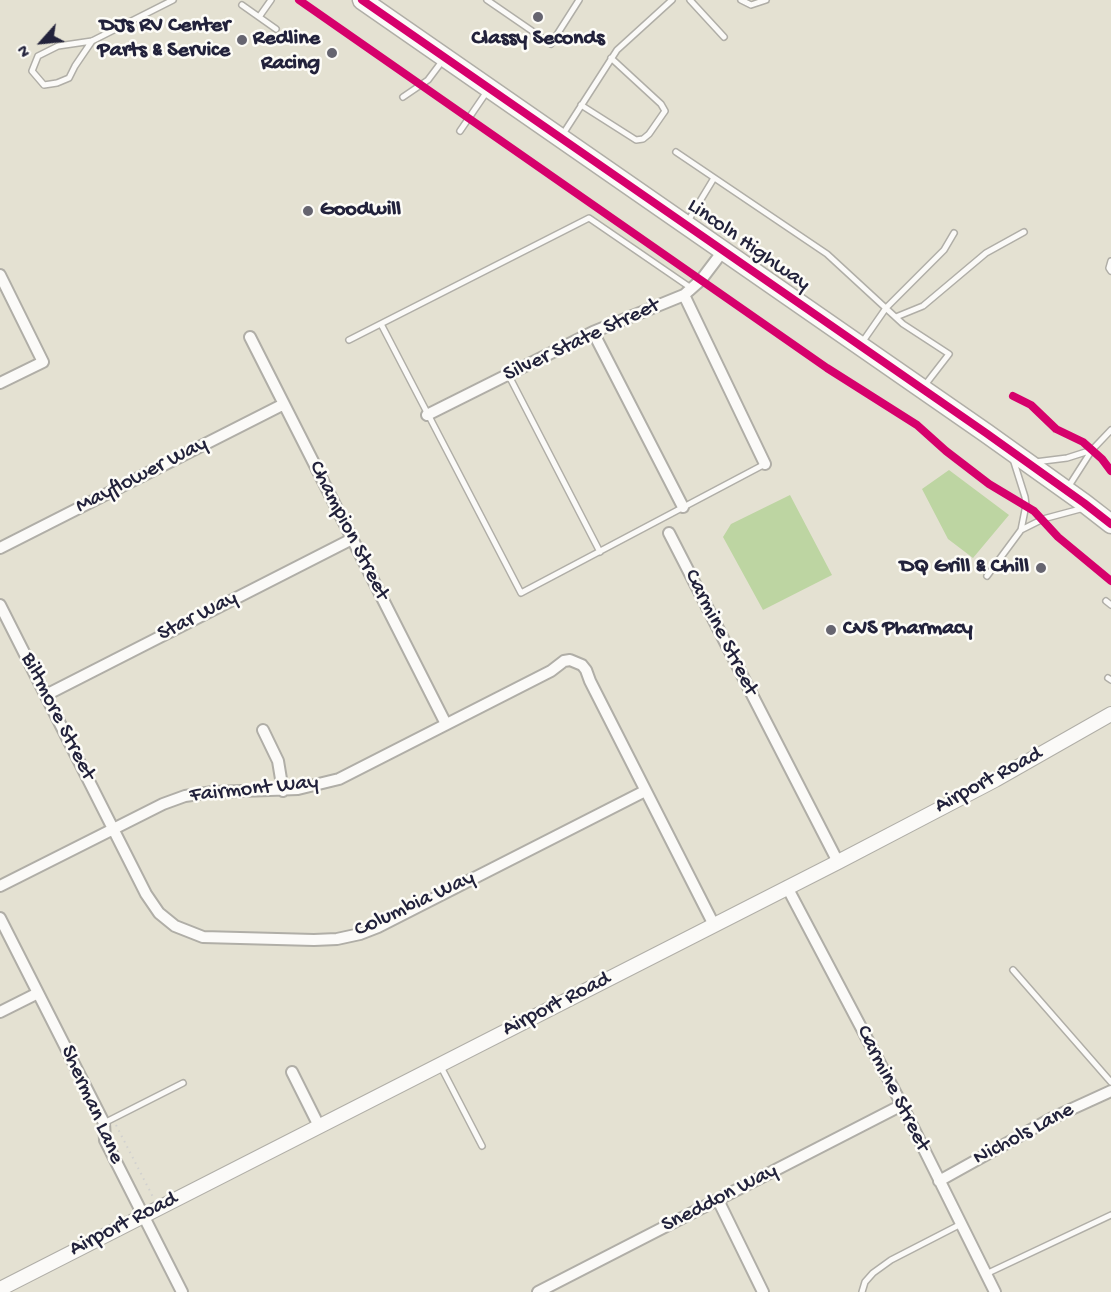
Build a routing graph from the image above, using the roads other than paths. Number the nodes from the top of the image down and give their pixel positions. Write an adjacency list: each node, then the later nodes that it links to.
1 (173, 0): 14 (lane)
2 (271, 0): 11 (lane)
3 (362, 0): 15 (highway, Lincoln Highway)
4 (487, 0): 5 (lane)
5 (579, 0)
6 (672, 0): 16 (lane)
7 (690, 0): 13 (lane)
8 (741, 0): 9 (lane)
9 (766, 0)
10 (242, 5): 11 (lane)
11 (259, 17): 12 (lane)
12 (276, 29)
13 (724, 37)
14 (92, 41): 14 (lane)
15 (445, 58): 17 (highway, Lincoln Highway); 18 (lane)
16 (611, 58): 19 (lane); 19 (lane)
17 (489, 88): 20 (lane); 21 (highway, Lincoln Highway)
18 (403, 97)
19 (581, 105): 21 (lane)
20 (460, 131)
21 (560, 138): 24 (highway, Lincoln Highway)
22 (676, 152): 23 (lane)
23 (714, 178): 24 (lane); 32 (lane)
24 (686, 225): 27 (highway, Lincoln Highway)
25 (1024, 232): 33 (lane)
26 (954, 233): 32 (lane)
27 (723, 251): 31 (street, Silver State Street); 38 (highway, Lincoln Highway)
28 (1111, 261): 29 (lane)
29 (1111, 271)
30 (0, 275): 40 (street)
31 (687, 292): 34 (lane); 35 (street, Silver State Street); 48 (street)
32 (886, 308): 33 (lane); 38 (lane)
33 (896, 317): 41 (lane)
34 (381, 324): 37 (lane); 43 (lane)
35 (593, 332): 39 (street, Silver State Street); 50 (street)
36 (250, 337): 42 (street, Champion Street)
37 (349, 340)
38 (860, 346): 41 (highway, Lincoln Highway)
39 (507, 374): 43 (street, Silver State Street); 57 (lane)
40 (0, 383)
41 (922, 389): 45 (highway, Lincoln Highway)
42 (284, 404): 55 (street, Champion Street); 56 (street, Mayflower Way)
43 (427, 415): 57 (lane)
44 (1111, 430): 46 (lane)
45 (1010, 450): 47 (highway, Lincoln Highway); 53 (lane)
46 (1092, 450): 47 (lane); 49 (lane)
47 (1029, 463): 49 (highway, Lincoln Highway)
48 (765, 464): 50 (lane)
49 (1066, 490): 51 (highway, Lincoln Highway)
50 (683, 507): 57 (lane)
51 (1089, 507): 52 (highway, Lincoln Highway); 53 (lane)
52 (1111, 524)
53 (1021, 530): 58 (lane)
54 (669, 532): 69 (street, Carmine Street)
55 (352, 539): 62 (street, Star Way); 64 (street, Champion Street)
56 (0, 548)
57 (600, 552)
58 (987, 576)
59 (1106, 600): 61 (lane)
60 (0, 605): 62 (street, Biltmore Street)
61 (1111, 605)
62 (46, 695): 68 (street, Biltmore Street)
63 (1111, 714): 69 (street, Airport Road)
64 (446, 724): 66 (street, Fairmont Way); 67 (street, Fairmont Way)
65 (263, 730): 66 (street)
66 (283, 791): 68 (street, Fairmont Way)
67 (645, 791): 68 (street, Columbia Way); 73 (street)
68 (114, 830): 70 (street, Fairmont Way)
69 (838, 862): 71 (street, Airport Road)
70 (0, 886)
71 (787, 887): 73 (street, Airport Road); 82 (street, Carmine Street)
72 (0, 918): 75 (street, Sherman Lane)
73 (714, 925): 77 (street, Airport Road)
74 (1012, 970): 79 (lane)
75 (38, 993): 76 (street); 83 (street, Sherman Lane)
76 (0, 1012)
77 (439, 1064): 84 (street, Airport Road); 85 (lane)
78 (292, 1072): 84 (street)
79 (1111, 1082)
80 (183, 1083): 83 (lane)
81 (1111, 1091): 86 (street, Nichols Lane)
82 (902, 1105): 86 (street, Carmine Street); 87 (street, Sneddon Way)
83 (108, 1121): 88 (street, Sherman Lane)
84 (319, 1126): 88 (street, Airport Road)
85 (482, 1146)
86 (939, 1180): 90 (street, Carmine Street)
87 (718, 1200): 94 (street, Sneddon Way); 95 (street)
88 (144, 1215): 92 (street, Airport Road); 93 (street, Sherman Lane)
89 (1111, 1215): 91 (lane)
90 (961, 1224): 91 (street, Carmine Street); 96 (lane)
91 (986, 1274): 97 (street, Carmine Street)
92 (5, 1289)
93 (182, 1292)
94 (538, 1292)
95 (763, 1292)
96 (862, 1292)
97 (995, 1292)

